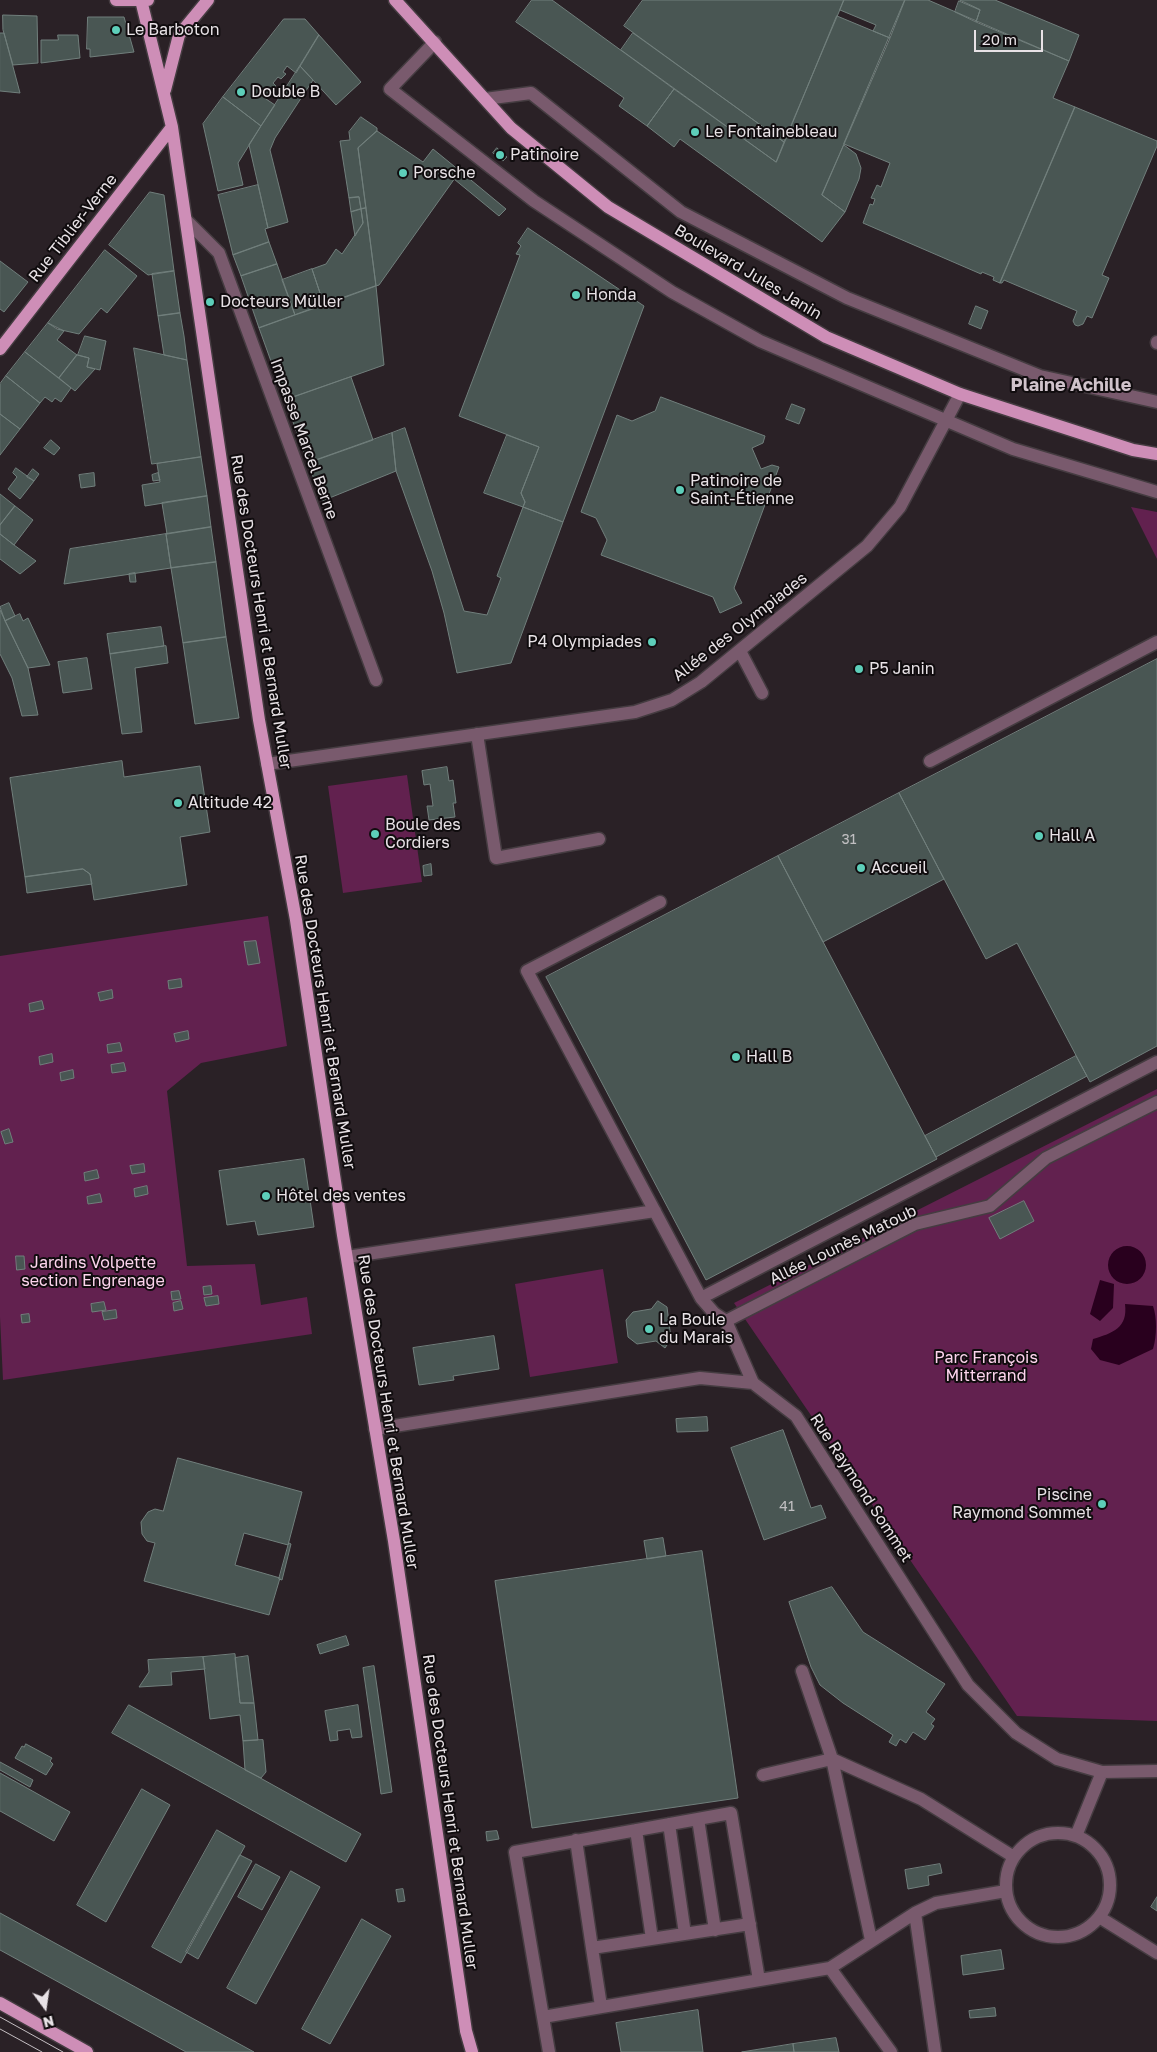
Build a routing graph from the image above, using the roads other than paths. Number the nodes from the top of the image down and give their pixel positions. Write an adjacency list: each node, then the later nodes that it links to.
1 (116, 0): 2 (main road)
2 (141, 0): 3 (main road); 7 (main road, Rue des Docteurs Henri et Bernard Muller)
3 (148, 0)
4 (208, 0): 7 (main road)
5 (395, 0): 6 (main road, Boulevard Jules Janin)
6 (435, 42): 8 (main road, Boulevard Jules Janin); 14 (street)
7 (164, 95): 9 (main road, Rue des Docteurs Henri et Bernard Muller)
8 (485, 99): 12 (main road, Boulevard Jules Janin); 13 (street)
9 (172, 128): 10 (main road, Rue des Docteurs Henri et Bernard Muller); 11 (main road, Rue Tiblier-Verne)
10 (186, 220): 19 (street, Impasse Marcel Berne); 23 (main road, Rue des Docteurs Henri et Bernard Muller)
11 (0, 349)
12 (960, 394): 14 (street, Allée des Olympiades); 15 (main road, Boulevard Jules Janin)
13 (1157, 402)
14 (947, 420): 16 (street); 18 (street, Allée des Olympiades)
15 (1157, 454)
16 (1157, 492)
17 (1157, 642): 22 (street)
18 (740, 651): 20 (street); 21 (street, Allée des Olympiades)
19 (376, 680)
20 (762, 693)
21 (477, 734): 23 (street, Allée des Olympiades); 24 (street)
22 (930, 761)
23 (267, 764): 29 (main road, Rue des Docteurs Henri et Bernard Muller)
24 (599, 839)
25 (660, 902): 28 (street)
26 (1157, 1062): 30 (street)
27 (1157, 1102): 31 (street, Allée Lounès Matoub)
28 (655, 1211): 29 (street); 30 (street)
29 (347, 1257): 33 (main road, Rue des Docteurs Henri et Bernard Muller)
30 (701, 1298): 31 (street)
31 (726, 1321): 32 (street)
32 (752, 1383): 33 (street); 36 (street, Rue Raymond Sommet)
33 (375, 1429): 60 (main road, Rue des Docteurs Henri et Bernard Muller)
34 (802, 1671): 35 (street)
35 (832, 1759): 38 (street); 44 (street); 52 (street)
36 (1102, 1772): 37 (street, Rue Raymond Sommet); 42 (street)
37 (1157, 1772)
38 (763, 1775)
39 (698, 1818): 40 (street); 48 (street); 49 (street)
40 (668, 1824): 41 (street); 50 (street)
41 (636, 1830): 43 (street); 51 (street)
42 (1076, 1836): 44 (street); 47 (street)
43 (576, 1840): 53 (street); 59 (street)
44 (1014, 1857): 45 (street)
45 (1006, 1890): 46 (street); 47 (street)
46 (915, 1913): 52 (street); 66 (street)
47 (1099, 1917): 54 (street)
48 (750, 1924): 49 (street); 56 (street)
49 (715, 1930): 50 (street)
50 (685, 1934): 51 (street)
51 (652, 1939): 53 (street)
52 (871, 1940): 55 (street)
53 (592, 1948): 58 (street)
54 (1157, 1953)
55 (830, 1968): 56 (street); 65 (street)
56 (759, 1980): 58 (street)
57 (0, 2004): 61 (main road)
58 (601, 2006): 59 (street)
59 (543, 2017): 64 (street)
60 (466, 2031): 62 (main road, Rue des Docteurs Henri et Bernard Muller); 63 (main road, Rue des Docteurs Henri et Bernard Muller)
61 (87, 2052)
62 (465, 2052)
63 (472, 2052)
64 (549, 2052)
65 (891, 2052)
66 (935, 2052)

